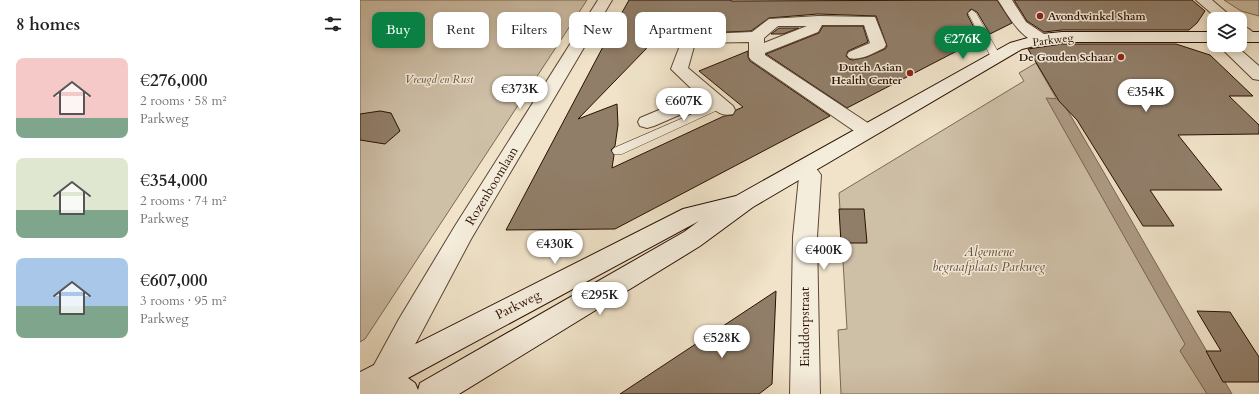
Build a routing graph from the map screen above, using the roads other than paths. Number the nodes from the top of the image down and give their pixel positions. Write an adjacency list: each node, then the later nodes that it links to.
1 (605, 0): 21 (street, Rozenboomlaan)
2 (1005, 0): 9 (street)
3 (1204, 0): 4 (street)
4 (1219, 12)
5 (972, 13): 13 (lane)
6 (886, 19): 7 (street)
7 (870, 20): 10 (street); 12 (street)
8 (1207, 37): 9 (street, Parkweg)
9 (1042, 39): 13 (street, Parkweg)
10 (756, 44): 15 (street); 17 (street)
11 (1234, 52): 14 (street)
12 (855, 55)
13 (996, 57): 17 (street, Parkweg)
14 (1259, 75)
15 (718, 103): 16 (street); 18 (lane)
16 (647, 122)
17 (867, 131): 19 (street, Parkweg)
18 (618, 151)
19 (802, 168): 20 (street, Parkweg); 23 (street, Einddorpstraat)
20 (745, 201): 21 (street, Parkweg); 22 (street, Parkweg)
21 (379, 388)
22 (431, 394)
23 (805, 394)

